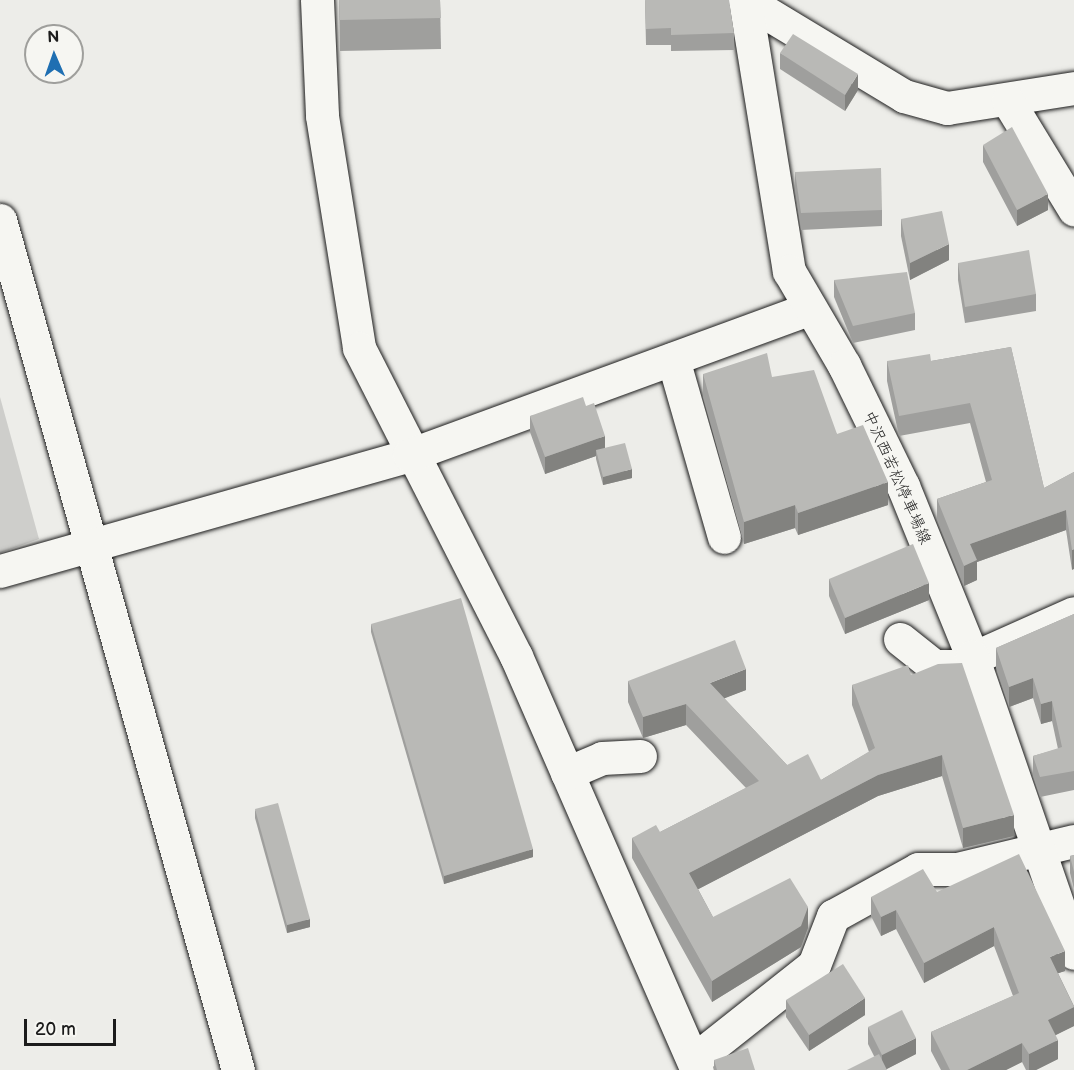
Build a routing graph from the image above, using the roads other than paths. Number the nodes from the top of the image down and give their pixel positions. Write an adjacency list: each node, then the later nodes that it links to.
1 (317, 0): 9 (street)
2 (745, 0): 4 (street); 7 (street, 中沢西若松停車場線)
3 (1074, 88): 4 (street)
4 (1008, 101): 5 (street)
5 (1074, 209)
6 (0, 220): 11 (street)
7 (809, 309): 8 (street); 15 (street, 中沢西若松停車場線)
8 (673, 359): 9 (street); 10 (street)
9 (409, 455): 11 (street); 17 (street)
10 (724, 537)
11 (91, 546): 12 (street); 22 (street)
12 (0, 571)
13 (1074, 613): 15 (street)
14 (900, 639): 15 (street)
15 (972, 656): 19 (street, 中沢西若松停車場線)
16 (640, 756): 17 (street)
17 (567, 773): 21 (street)
18 (1074, 841): 19 (street)
19 (1040, 846): 20 (street, 中沢西若松停車場線); 21 (street)
20 (1074, 953)
21 (696, 1065)
22 (238, 1070)

